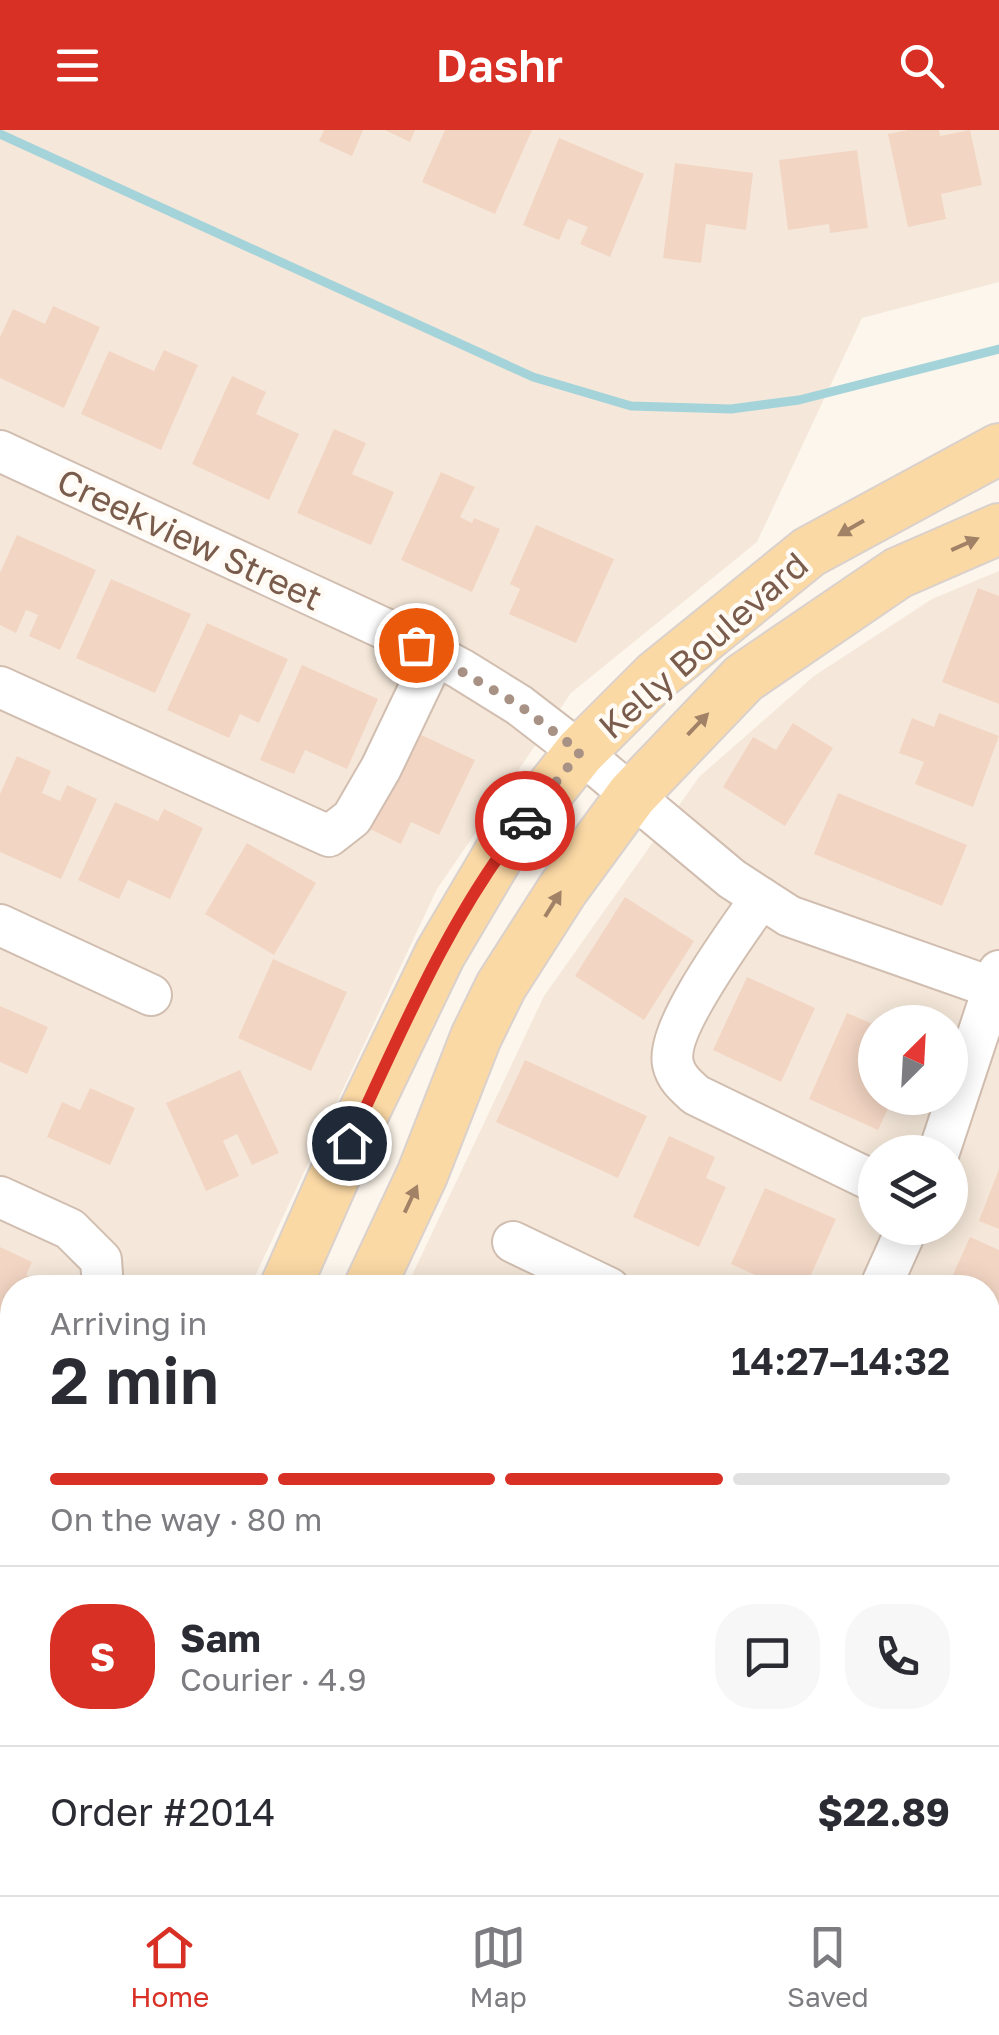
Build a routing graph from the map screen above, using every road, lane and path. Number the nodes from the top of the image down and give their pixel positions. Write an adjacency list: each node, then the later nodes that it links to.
1 (999, 449): 6 (main road, Kelly Boulevard, one-way to 6)
2 (0, 451): 4 (street, Creekview Street)
3 (999, 530): 7 (main road, Kelly Boulevard, one-way to 3)
4 (436, 655): 5 (street); 6 (street, Creekview Street)
5 (0, 687)
6 (580, 752): 7 (street, Creekview Street); 18 (main road, Kelly Boulevard)
7 (632, 796): 8 (street, Creekview Street); 19 (main road, Kelly Boulevard, one-way to 7)
8 (761, 898): 10 (street, Creekview Street); 13 (street)
9 (0, 925): 11 (street)
10 (997, 983): 12 (street)
11 (152, 994)
12 (945, 1135)
13 (858, 1174)
14 (0, 1198): 17 (street)
15 (514, 1242): 20 (street)
16 (899, 1245): 21 (street)
17 (103, 1275)
18 (291, 1275)
19 (375, 1275)
20 (582, 1275)
21 (886, 1275)

